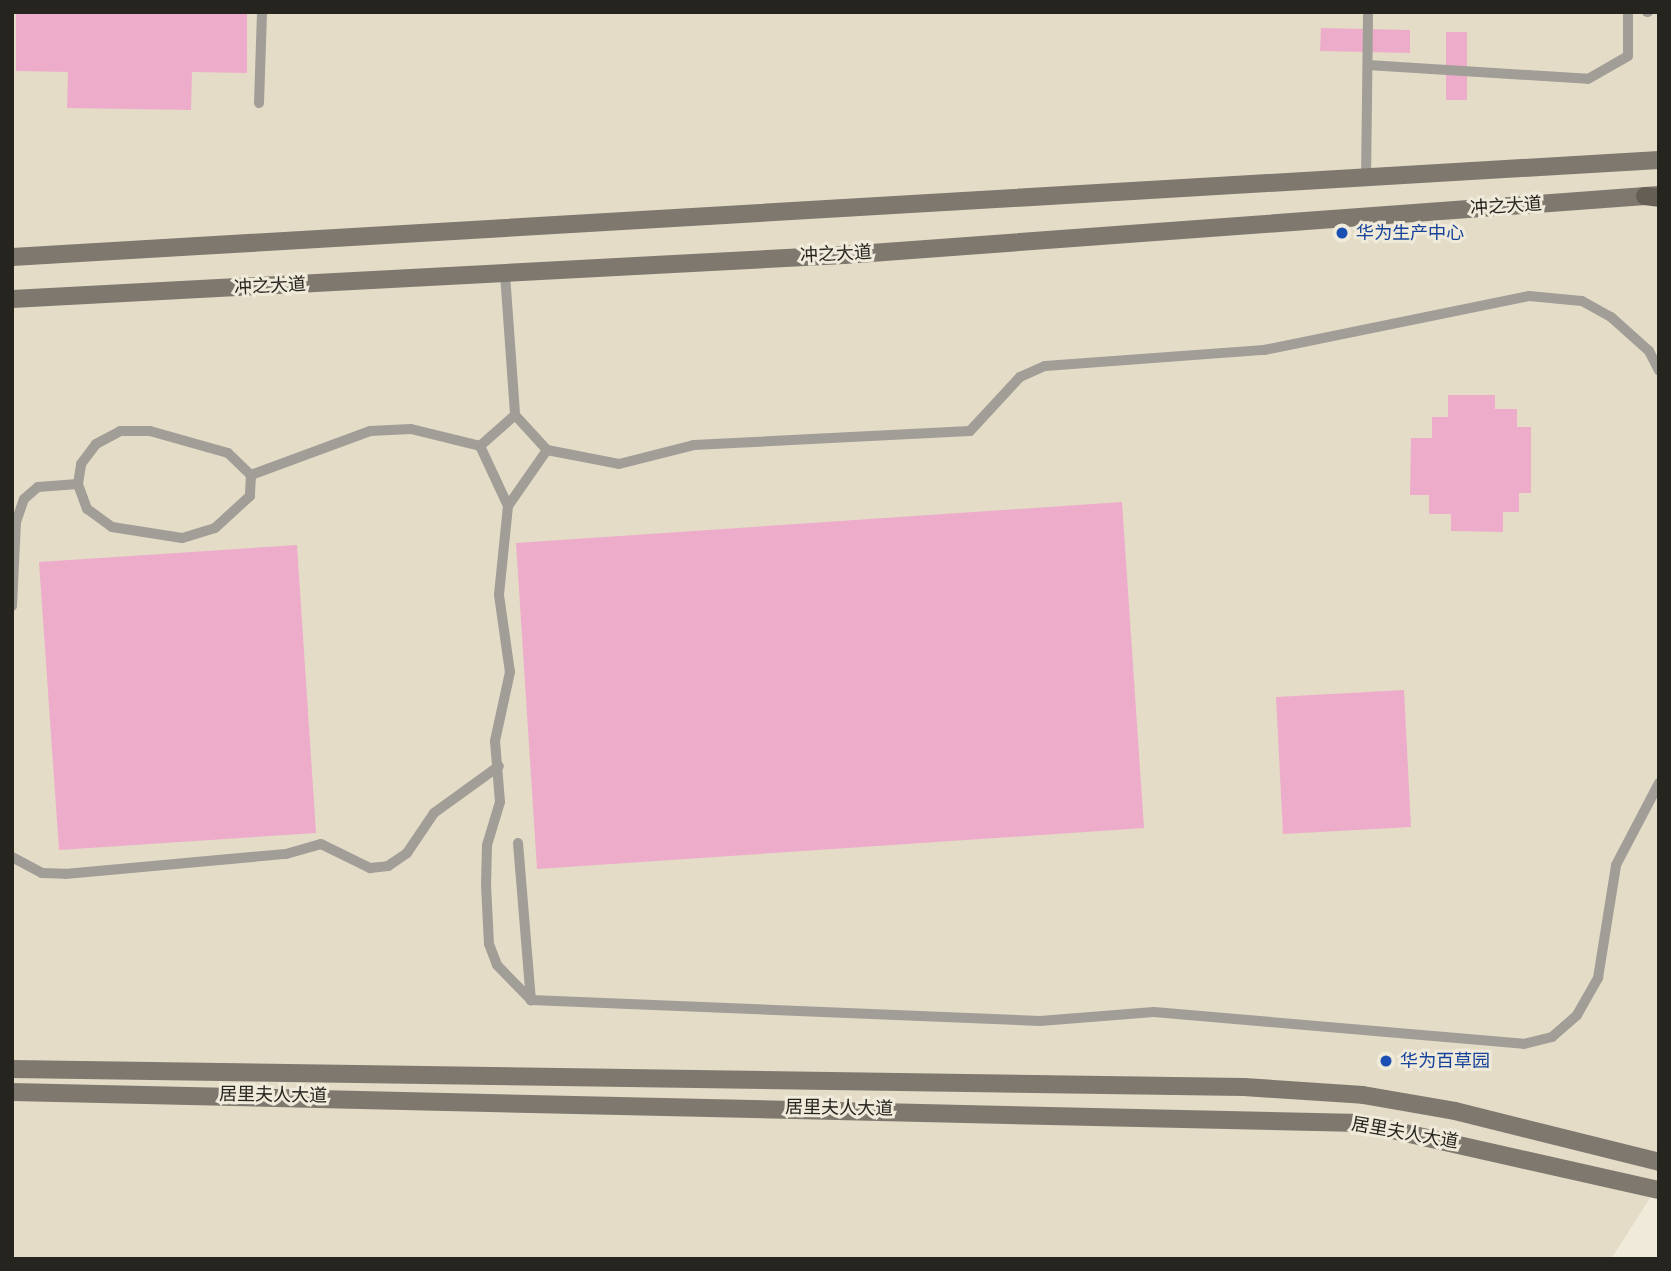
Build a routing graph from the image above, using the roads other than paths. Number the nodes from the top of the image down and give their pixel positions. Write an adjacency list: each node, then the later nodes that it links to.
1 (262, 12): 5 (lane)
2 (1368, 12): 4 (lane)
3 (1628, 12): 4 (lane)
4 (1367, 65): 7 (lane)
5 (259, 103)
6 (1659, 160): 7 (main road, 冲之大道)
7 (1366, 181): 9 (main road, 冲之大道)
8 (1654, 196): 10 (main road, 冲之大道)
9 (12, 255)
10 (505, 274): 11 (main road, 冲之大道); 15 (lane)
11 (33, 298): 12 (main road, 冲之大道); 13 (main road)
12 (12, 299)
13 (12, 307)
14 (1659, 371): 17 (lane)
15 (515, 415): 16 (lane); 17 (lane)
16 (480, 446): 18 (lane); 20 (lane)
17 (547, 450): 20 (lane)
18 (251, 475): 19 (lane); 19 (lane)
19 (78, 484): 21 (lane)
20 (508, 506): 22 (lane)
21 (12, 606)
22 (499, 766): 25 (lane); 26 (lane)
23 (1659, 783): 26 (lane)
24 (518, 844): 26 (lane)
25 (12, 857)
26 (531, 1000)
27 (12, 1069): 29 (main road, 居里夫人大道)
28 (12, 1092): 30 (main road, 居里夫人大道)
29 (1659, 1162)
30 (1659, 1190)

